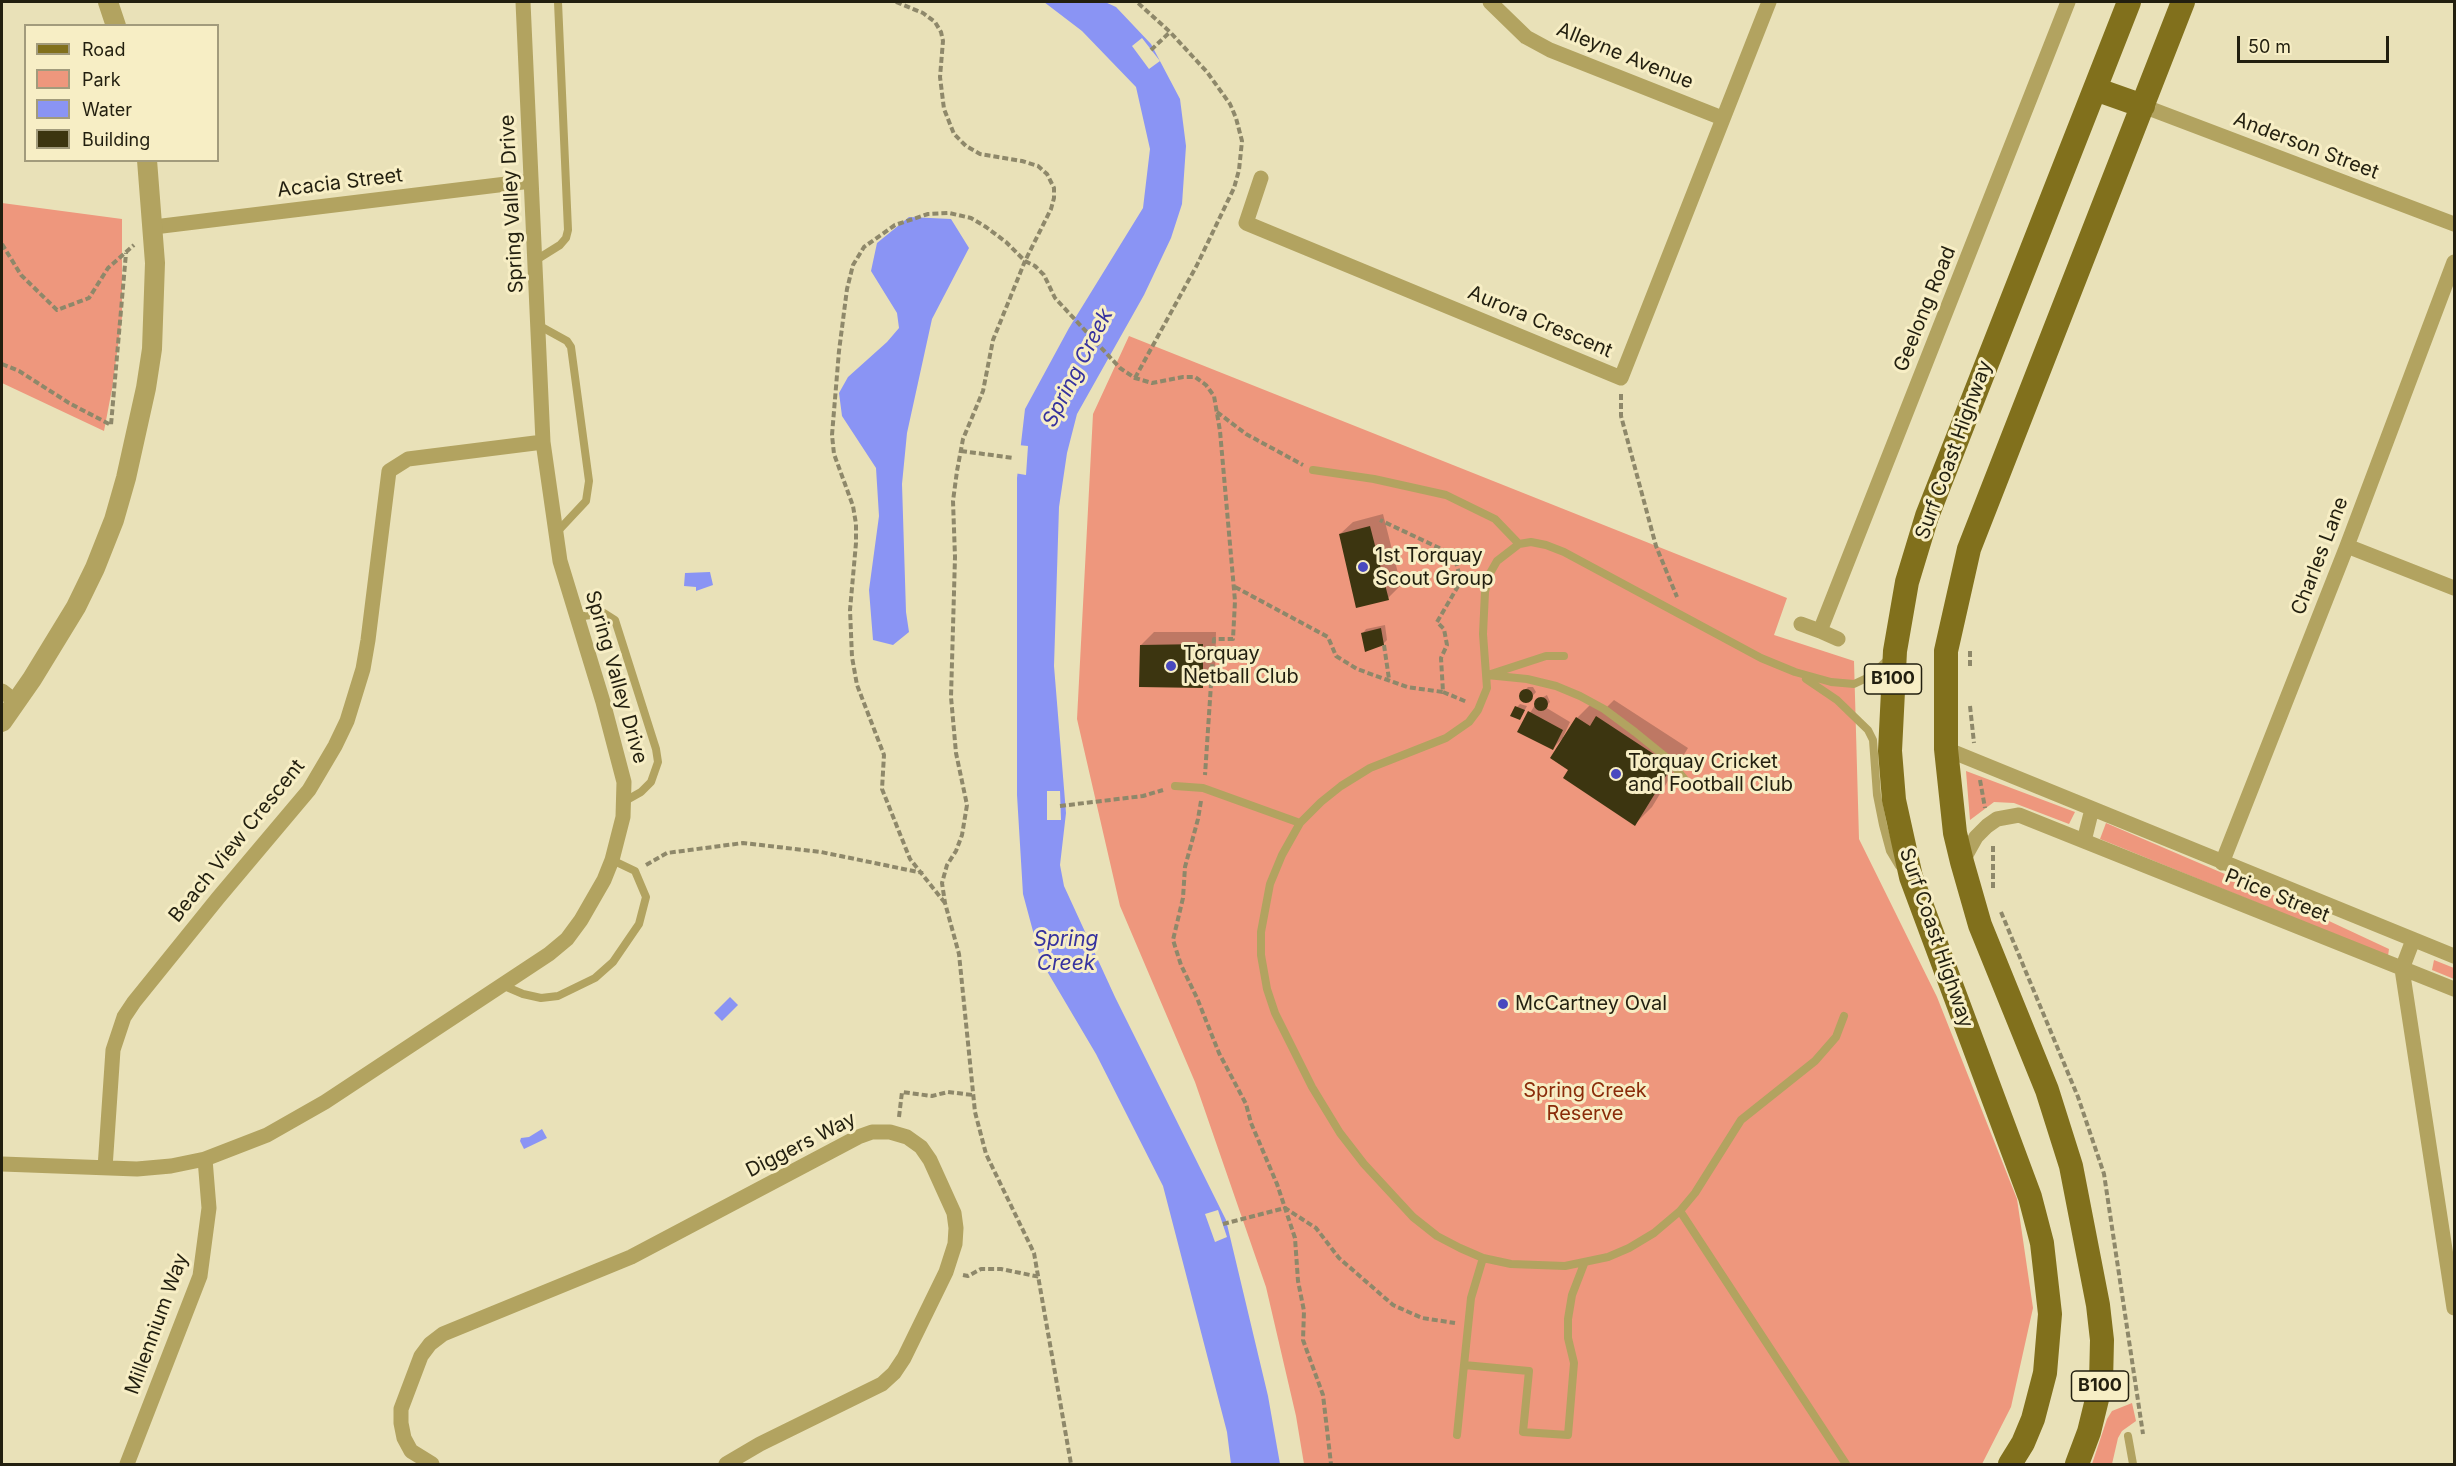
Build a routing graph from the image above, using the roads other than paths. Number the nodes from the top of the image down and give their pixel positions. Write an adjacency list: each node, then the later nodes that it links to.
1 (108, 2): 9 (street)
2 (523, 2): 15 (street, Spring Valley Drive)
3 (558, 2): 18 (lane)
4 (1490, 2): 12 (street, Alleyne Avenue)
5 (1769, 2): 12 (street, Aurora Crescent)
6 (2068, 2): 29 (street, Geelong Road)
7 (2129, 2): 10 (main road, Surf Coast Highway / B100)
8 (2183, 2): 11 (main road, B100)
9 (115, 24)
10 (2095, 89): 11 (main road); 31 (main road, Surf Coast Highway / B100)
11 (2143, 106): 16 (street, Anderson Street); 37 (main road, B100)
12 (1722, 118): 14 (street, Aurora Crescent)
13 (147, 162): 17 (street)
14 (1261, 177)
15 (531, 181): 17 (street, Acacia Street); 18 (street, Spring Valley Drive)
16 (2454, 224)
17 (154, 227): 35 (street)
18 (536, 260): 20 (street, Spring Valley Drive)
19 (2454, 262): 25 (street, Charles Lane)
20 (538, 325): 21 (street, Spring Valley Drive); 23 (lane)
21 (543, 442): 23 (street, Spring Valley Drive); 56 (street, Beach View Crescent)
22 (1313, 470): 24 (lane)
23 (556, 532): 27 (street, Spring Valley Drive)
24 (1519, 544): 33 (lane); 34 (lane)
25 (2347, 546): 26 (street); 46 (street, Charles Lane)
26 (2454, 588)
27 (576, 617): 40 (street, Spring Valley Drive); 40 (lane)
28 (1801, 624): 29 (street)
29 (1820, 631): 30 (street)
30 (1838, 639)
31 (1895, 651): 33 (lane); 47 (main road, Surf Coast Highway / B100)
32 (1564, 656): 34 (lane)
33 (1795, 672): 47 (lane)
34 (1487, 675): 38 (lane); 42 (lane)
35 (9, 697): 36 (street)
36 (2, 722)
37 (1946, 749): 41 (street, Price Street); 45 (main road, B100)
38 (1687, 782)
39 (1175, 786): 42 (lane)
40 (625, 801): 44 (street, Spring Valley Drive)
41 (2092, 809): 43 (street); 46 (street, Price Street)
42 (1300, 823): 58 (lane)
43 (2085, 841): 45 (street, Price Street); 50 (street, Price Street)
44 (612, 860): 51 (street, Spring Valley Drive); 51 (lane)
45 (1962, 862): 69 (main road, B100)
46 (2222, 863): 48 (street, Price Street)
47 (1911, 877): 68 (main road, Surf Coast Highway / B100)
48 (2413, 940): 49 (street, Price Street); 50 (street)
49 (2454, 956)
50 (2402, 969): 52 (street, Price Street); 60 (street)
51 (502, 985): 54 (street, Spring Valley Drive)
52 (2454, 989)
53 (1844, 1016): 57 (lane)
54 (205, 1159): 56 (street, Spring Valley Drive); 64 (street, Millennium Way)
55 (2, 1164): 56 (street, Spring Valley Drive)
56 (105, 1168)
57 (1680, 1211): 59 (lane); 67 (lane)
58 (1483, 1258): 59 (lane); 61 (lane)
59 (1584, 1264): 61 (lane)
60 (2454, 1308)
61 (1464, 1365): 62 (lane)
62 (1457, 1435)
63 (2128, 1436): 70 (lane)
64 (128, 1464)
65 (432, 1464): 66 (street, Diggers Way)
66 (726, 1464)
67 (1846, 1464)
68 (2010, 1464)
69 (2077, 1464)
70 (2133, 1464)

